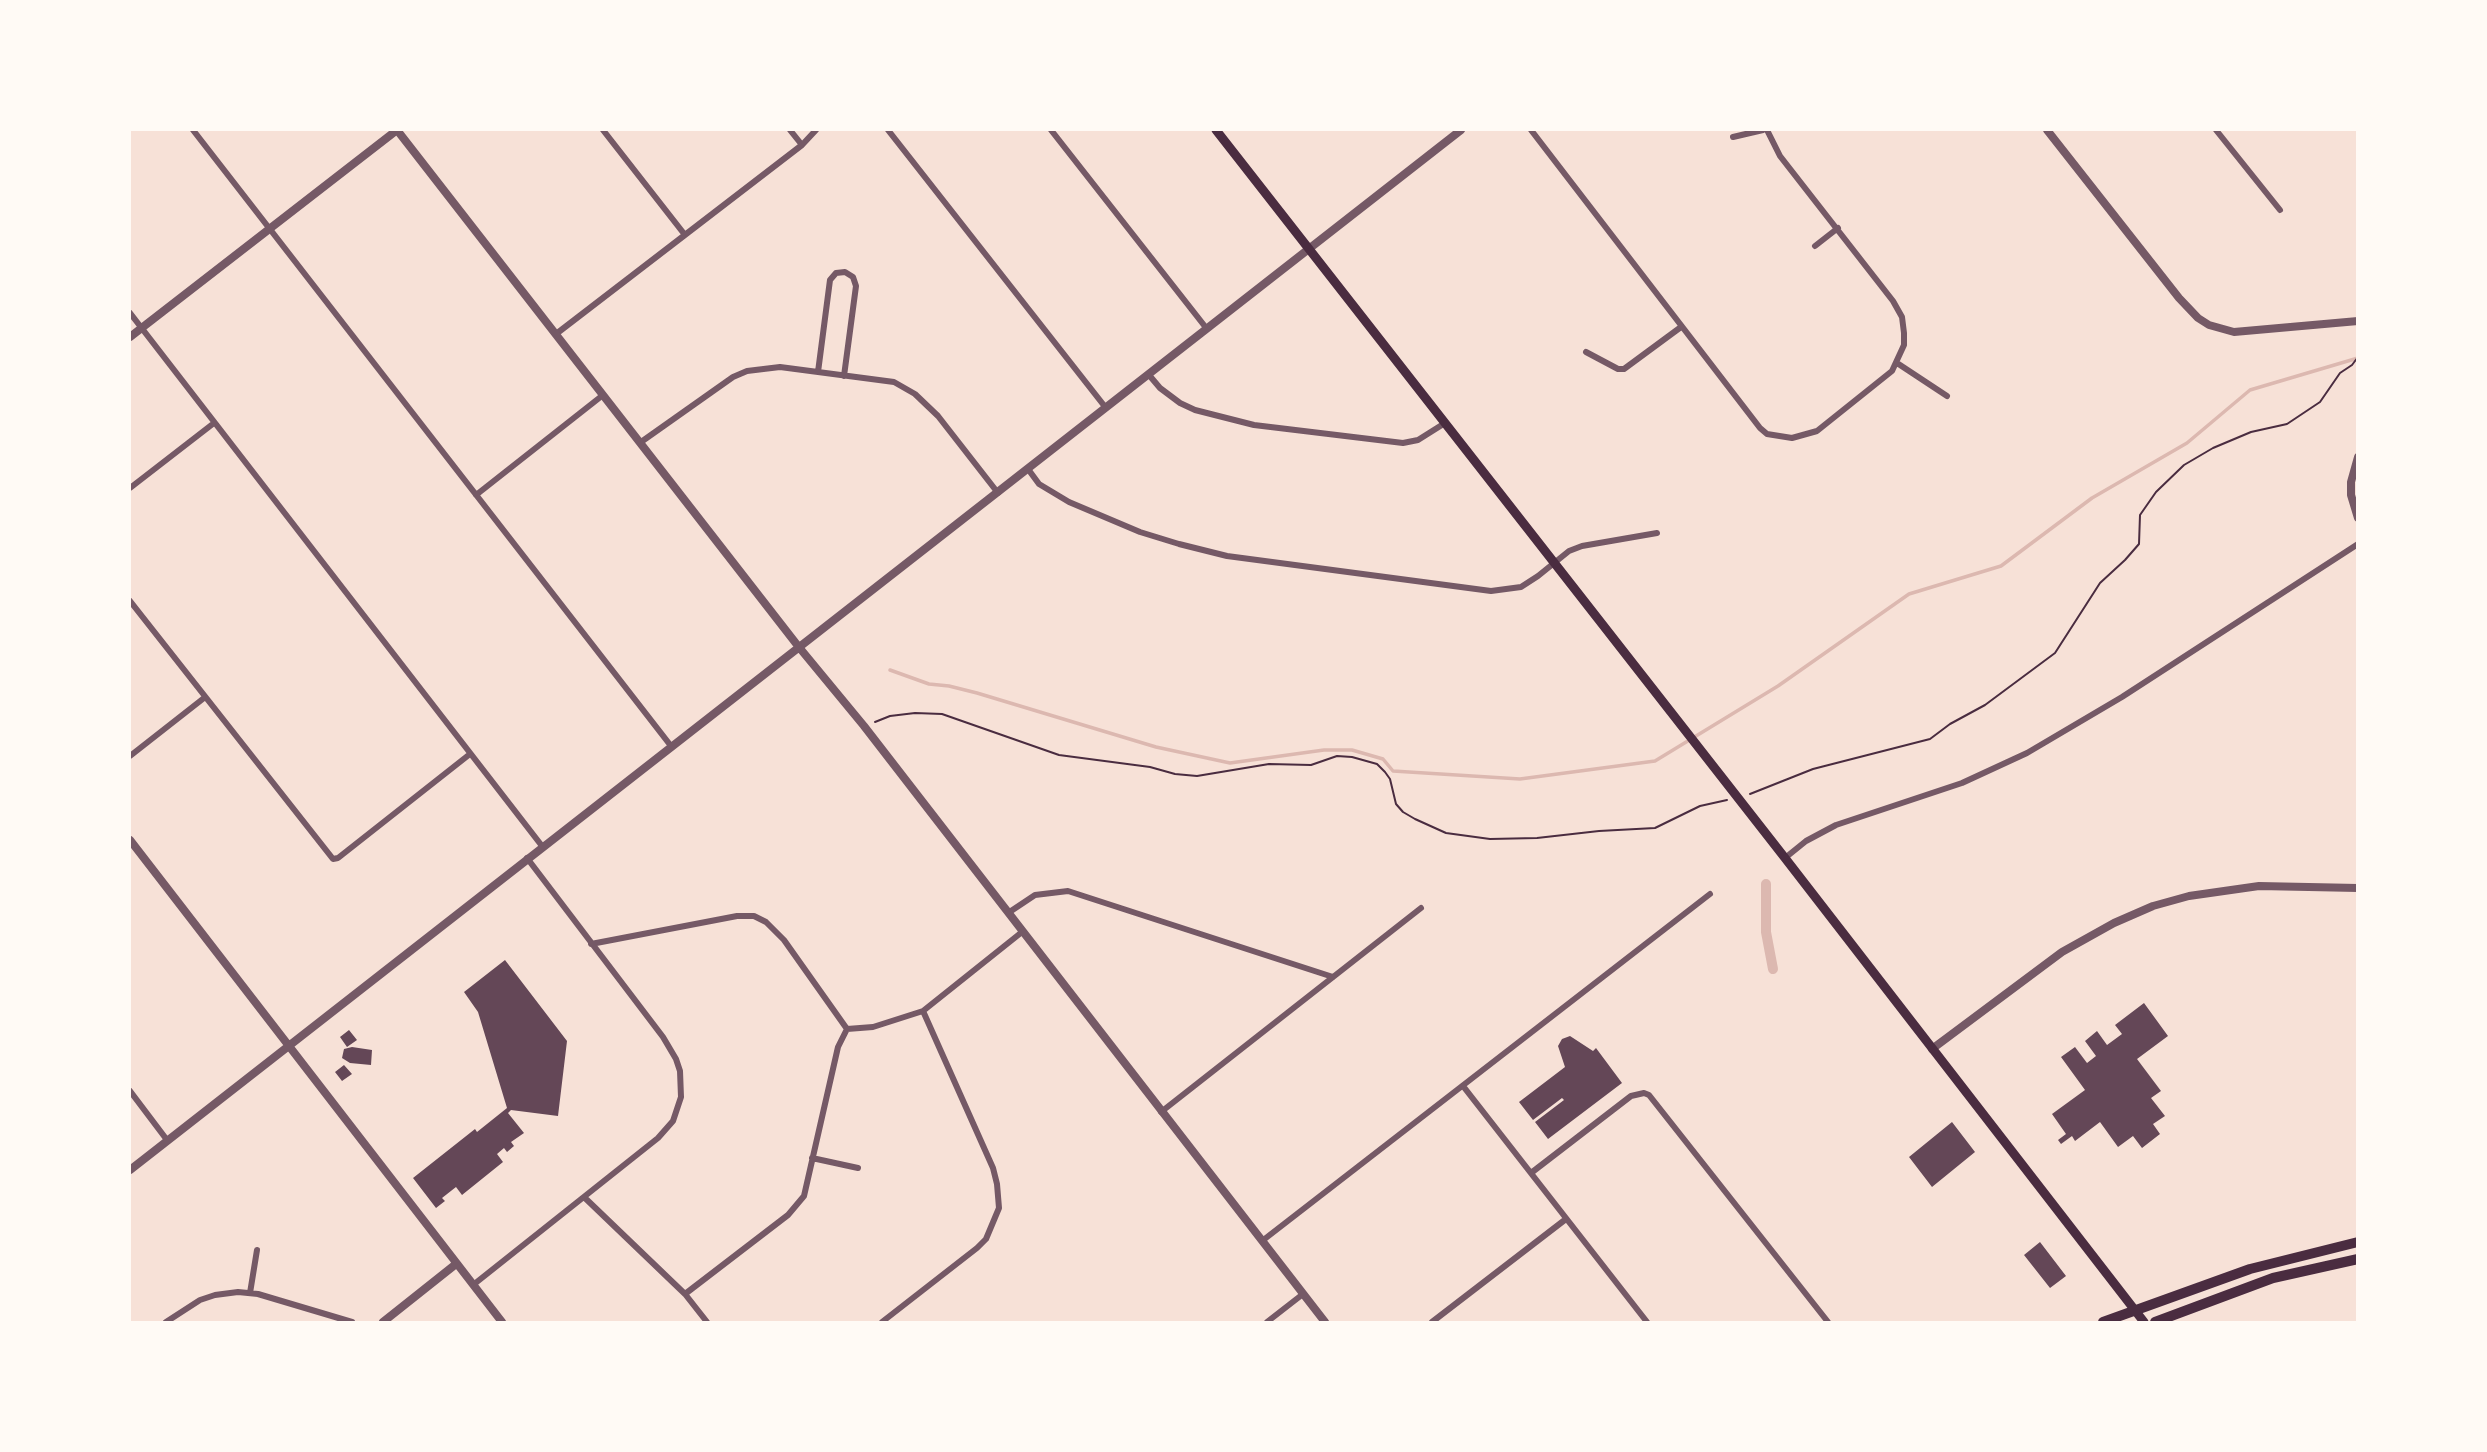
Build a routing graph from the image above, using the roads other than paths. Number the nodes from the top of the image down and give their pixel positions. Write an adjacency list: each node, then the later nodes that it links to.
1 (193, 130): 17 (street)
2 (397, 130): 17 (street); 27 (street)
3 (603, 130): 19 (street)
4 (790, 130): 15 (street)
5 (816, 130): 15 (street)
6 (888, 130): 36 (street)
7 (1051, 130): 26 (street)
8 (1216, 130): 21 (main road)
9 (1461, 130): 21 (street)
10 (1531, 130): 24 (street)
11 (1765, 130): 14 (street); 18 (street)
12 (2048, 130): 23 (street)
13 (2216, 130): 16 (street)
14 (1733, 137)
15 (802, 145): 19 (street)
16 (2280, 210)
17 (270, 228): 25 (street); 44 (street)
18 (1838, 228): 20 (street); 30 (street)
19 (685, 235): 27 (street)
20 (1815, 246)
21 (1308, 248): 26 (street); 38 (main road)
22 (130, 313): 25 (street)
23 (2357, 321)
24 (1681, 327): 29 (street); 30 (street)
25 (141, 328): 28 (street); 37 (street)
26 (1207, 329): 32 (street)
27 (556, 334): 34 (street)
28 (130, 337)
29 (1587, 352)
30 (1897, 363): 35 (street)
31 (818, 372): 33 (street); 33 (street); 39 (street)
32 (1149, 374): 36 (street); 38 (street)
33 (844, 376): 43 (street)
34 (603, 395): 39 (street); 44 (street)
35 (1947, 396)
36 (1106, 408): 41 (street)
37 (214, 423): 42 (street); 53 (street)
38 (1445, 423): 48 (main road)
39 (641, 442): 50 (street)
40 (2357, 457): 45 (street)
41 (1028, 470): 43 (street); 48 (street)
42 (130, 488)
43 (998, 493): 50 (street)
44 (476, 495): 52 (street)
45 (2357, 518)
46 (1657, 533): 48 (street)
47 (2357, 544): 58 (street)
48 (1554, 563): 58 (main road)
49 (130, 601): 51 (street)
50 (798, 646): 52 (street); 62 (street)
51 (204, 698): 53 (street); 54 (street)
52 (671, 746): 56 (street)
53 (470, 754): 56 (street)
54 (130, 756)
55 (130, 840): 68 (street)
56 (542, 846): 57 (street)
57 (527, 858): 64 (street); 68 (street)
58 (1785, 858): 69 (main road)
59 (2357, 888): 69 (street)
60 (1710, 894): 70 (street)
61 (1421, 908): 65 (street)
62 (1007, 914): 63 (street); 65 (street)
63 (1022, 932): 66 (street); 72 (street)
64 (592, 944): 67 (street); 78 (street)
65 (1334, 977): 72 (street)
66 (923, 1012): 67 (street); 95 (street)
67 (847, 1029): 74 (street)
68 (287, 1045): 73 (street); 84 (street)
69 (1932, 1049): 89 (main road)
70 (1463, 1086): 77 (street); 80 (street)
71 (130, 1091): 73 (street)
72 (1161, 1112): 80 (street)
73 (167, 1140): 76 (street)
74 (813, 1158): 75 (street); 87 (street)
75 (858, 1168)
76 (130, 1170)
77 (1531, 1174): 79 (street); 100 (street)
78 (585, 1198): 85 (street); 87 (street)
79 (1566, 1219): 98 (street); 99 (street)
80 (1262, 1241): 88 (street)
81 (2357, 1242): 89 (highway)
82 (257, 1250): 86 (street)
83 (2357, 1259): 103 (highway)
84 (456, 1264): 85 (street); 92 (street)
85 (473, 1285): 93 (street)
86 (250, 1293): 90 (street); 91 (street)
87 (685, 1294): 94 (street)
88 (1303, 1294): 96 (street); 97 (street)
89 (2134, 1310): 101 (highway); 102 (main road)
90 (166, 1322)
91 (352, 1322)
92 (383, 1322)
93 (502, 1322)
94 (707, 1322)
95 (882, 1322)
96 (1267, 1322)
97 (1325, 1322)
98 (1432, 1322)
99 (1647, 1322)
100 (1828, 1322)
101 (2103, 1322)
102 (2144, 1322)
103 (2155, 1322)

